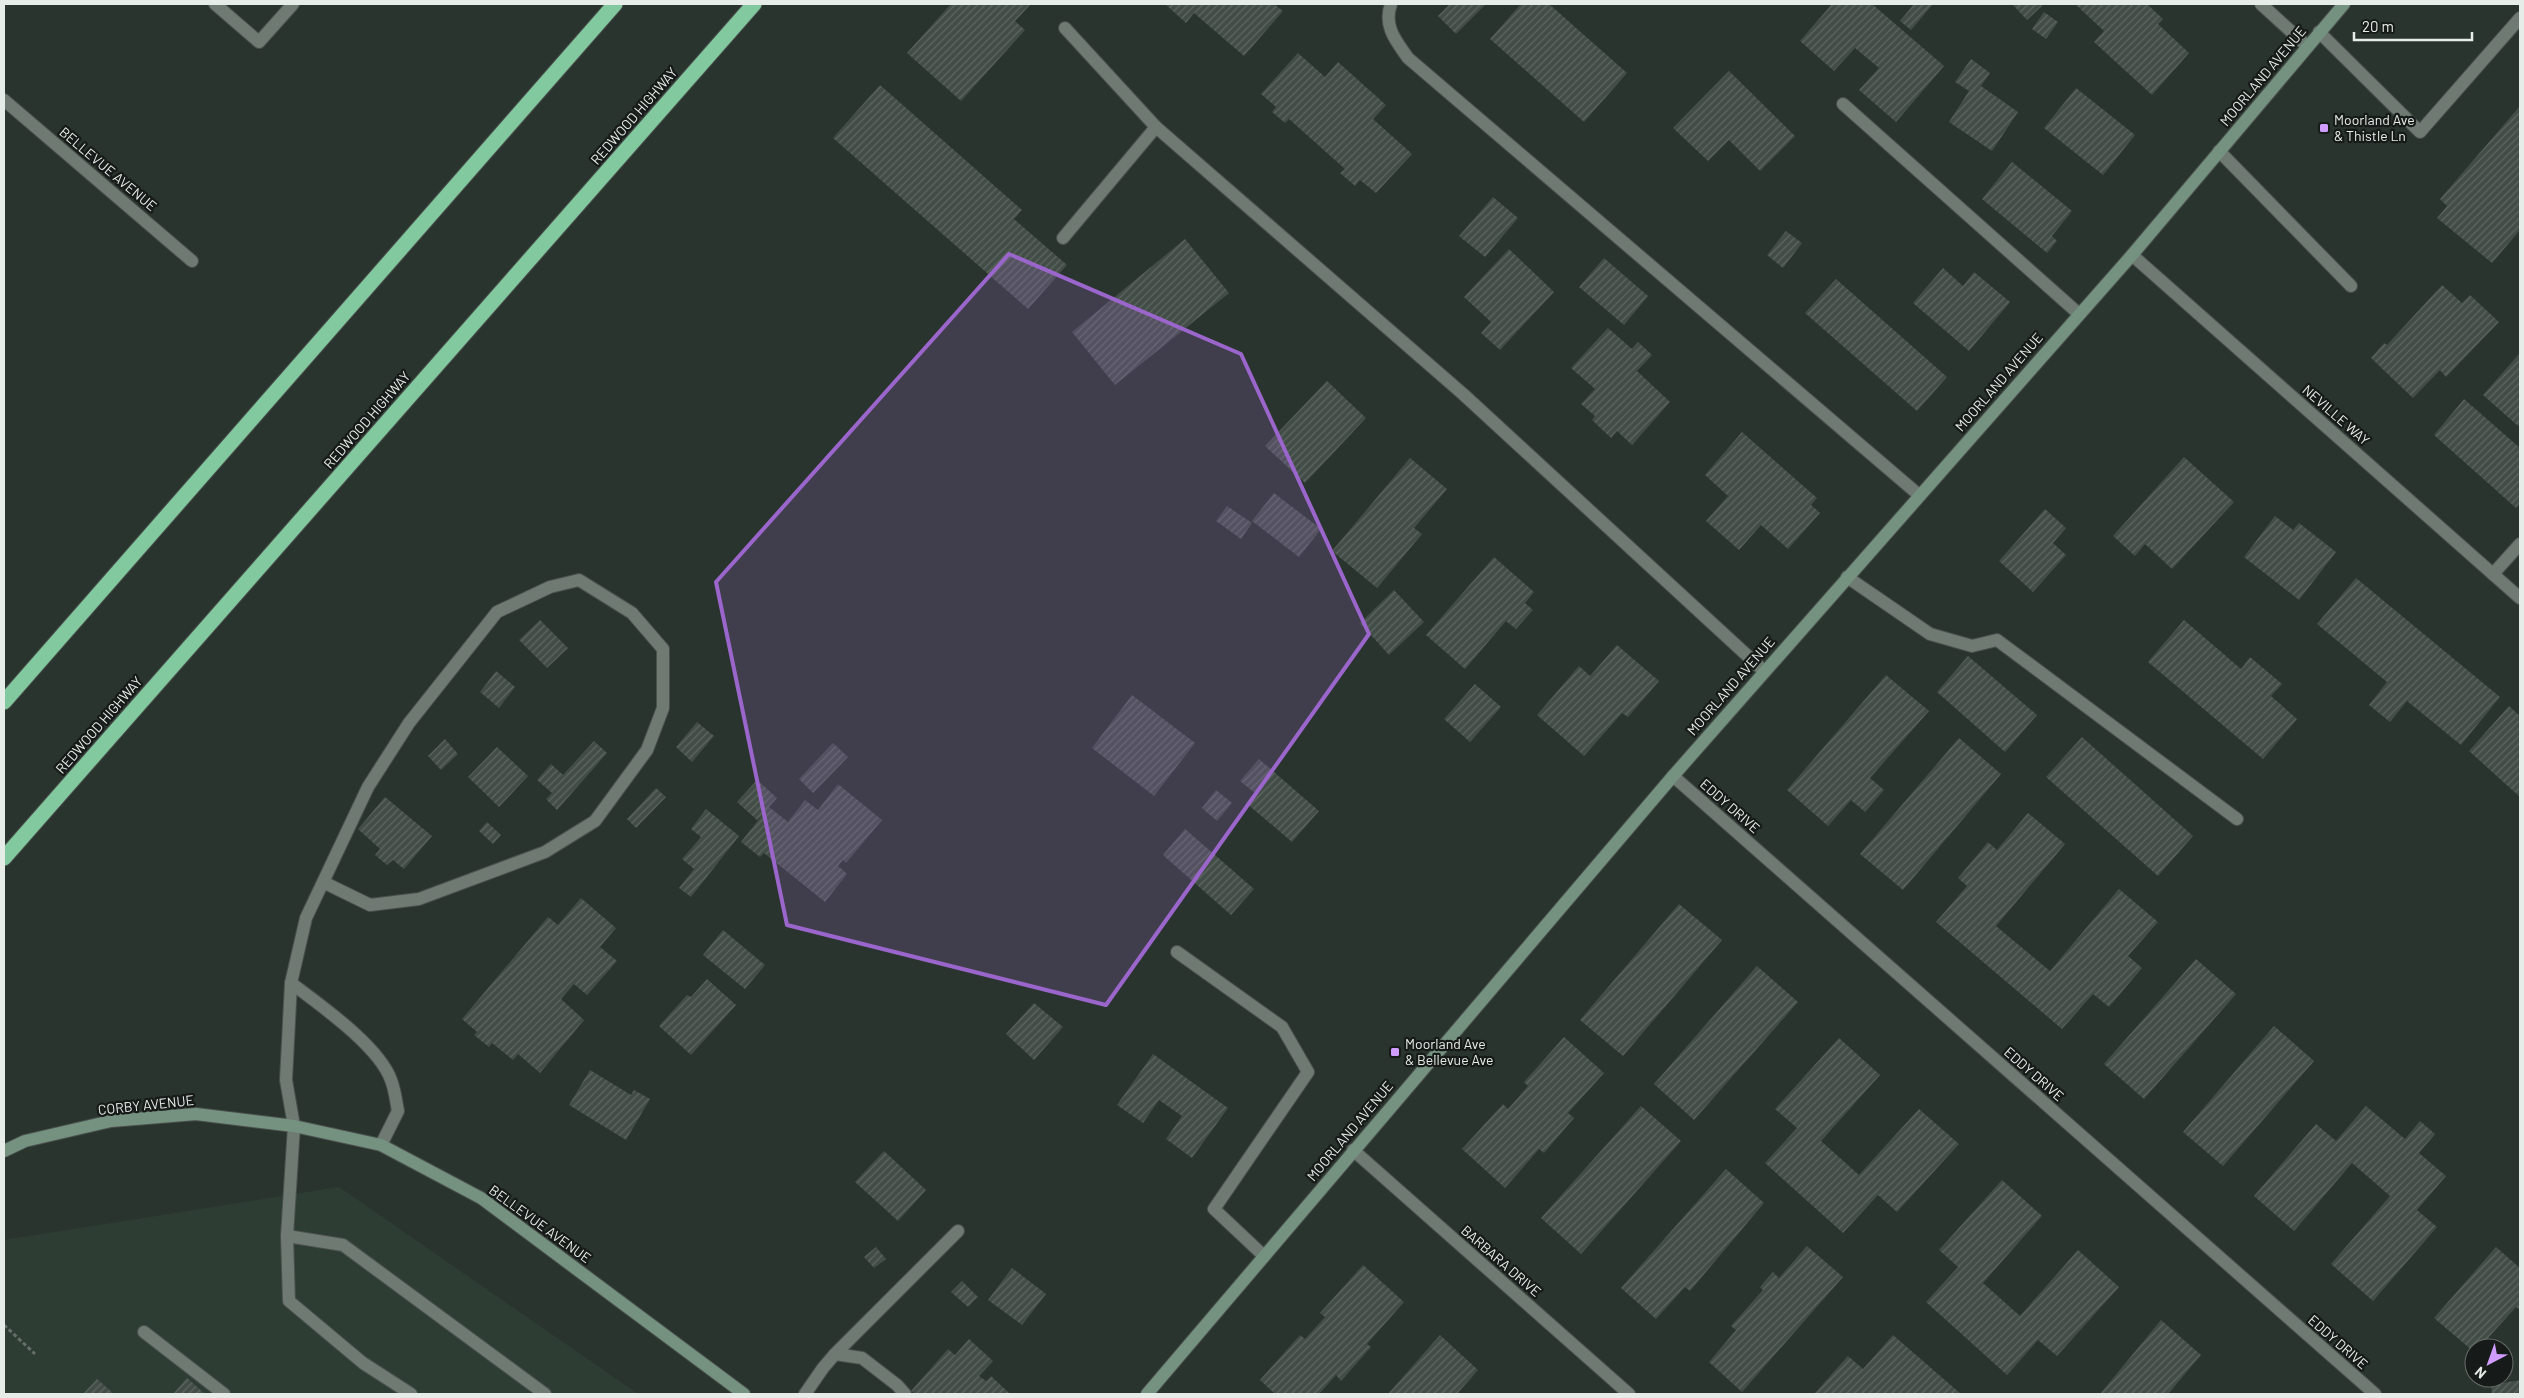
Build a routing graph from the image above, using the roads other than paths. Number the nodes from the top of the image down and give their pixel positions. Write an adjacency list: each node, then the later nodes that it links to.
1 (214, 4): 2 (street)
2 (294, 4)
3 (615, 4): 27 (highway)
4 (754, 4): 30 (highway, REDWOOD HIGHWAY)
5 (1391, 4): 21 (street)
6 (2261, 4): 11 (street)
7 (2344, 4): 10 (street, MOORLAND AVENUE)
8 (2520, 18): 10 (street)
9 (1065, 28): 14 (street)
10 (2319, 32): 11 (street, MOORLAND AVENUE)
11 (2307, 46): 15 (street, MOORLAND AVENUE)
12 (4, 100): 18 (street, BELLEVUE AVENUE)
13 (1844, 104): 20 (street)
14 (1156, 127): 16 (street); 26 (street)
15 (2219, 151): 17 (street, MOORLAND AVENUE); 19 (street)
16 (1063, 238)
17 (2132, 254): 20 (street, MOORLAND AVENUE); 23 (street, NEVILLE WAY)
18 (192, 261)
19 (2351, 286)
20 (2079, 314): 21 (street, MOORLAND AVENUE)
21 (1920, 495): 24 (street, MOORLAND AVENUE)
22 (2520, 544): 23 (street)
23 (2493, 574): 25 (street, NEVILLE WAY)
24 (1848, 578): 26 (street, MOORLAND AVENUE); 29 (street)
25 (2520, 598)
26 (1764, 672): 28 (street, MOORLAND AVENUE)
27 (4, 702)
28 (1673, 776): 36 (street, MOORLAND AVENUE); 51 (street, EDDY DRIVE)
29 (2237, 819)
30 (4, 858)
31 (323, 882): 31 (street); 33 (street)
32 (1177, 952): 40 (street)
33 (291, 983): 34 (street); 35 (street)
34 (294, 1126): 35 (street, BELLEVUE AVENUE); 37 (street, CORBY AVENUE); 39 (street)
35 (381, 1145): 46 (street, BELLEVUE AVENUE)
36 (1353, 1150): 40 (street, MOORLAND AVENUE); 50 (street, BARBARA DRIVE)
37 (4, 1151)
38 (958, 1231): 42 (street)
39 (287, 1236): 44 (street); 45 (street)
40 (1264, 1256): 49 (street, MOORLAND AVENUE)
41 (144, 1332): 43 (street)
42 (835, 1354): 47 (street); 48 (street)
43 (224, 1394)
44 (411, 1394)
45 (545, 1394)
46 (744, 1394)
47 (805, 1394)
48 (905, 1394)
49 (1147, 1394)
50 (1629, 1394)
51 (2375, 1394)

